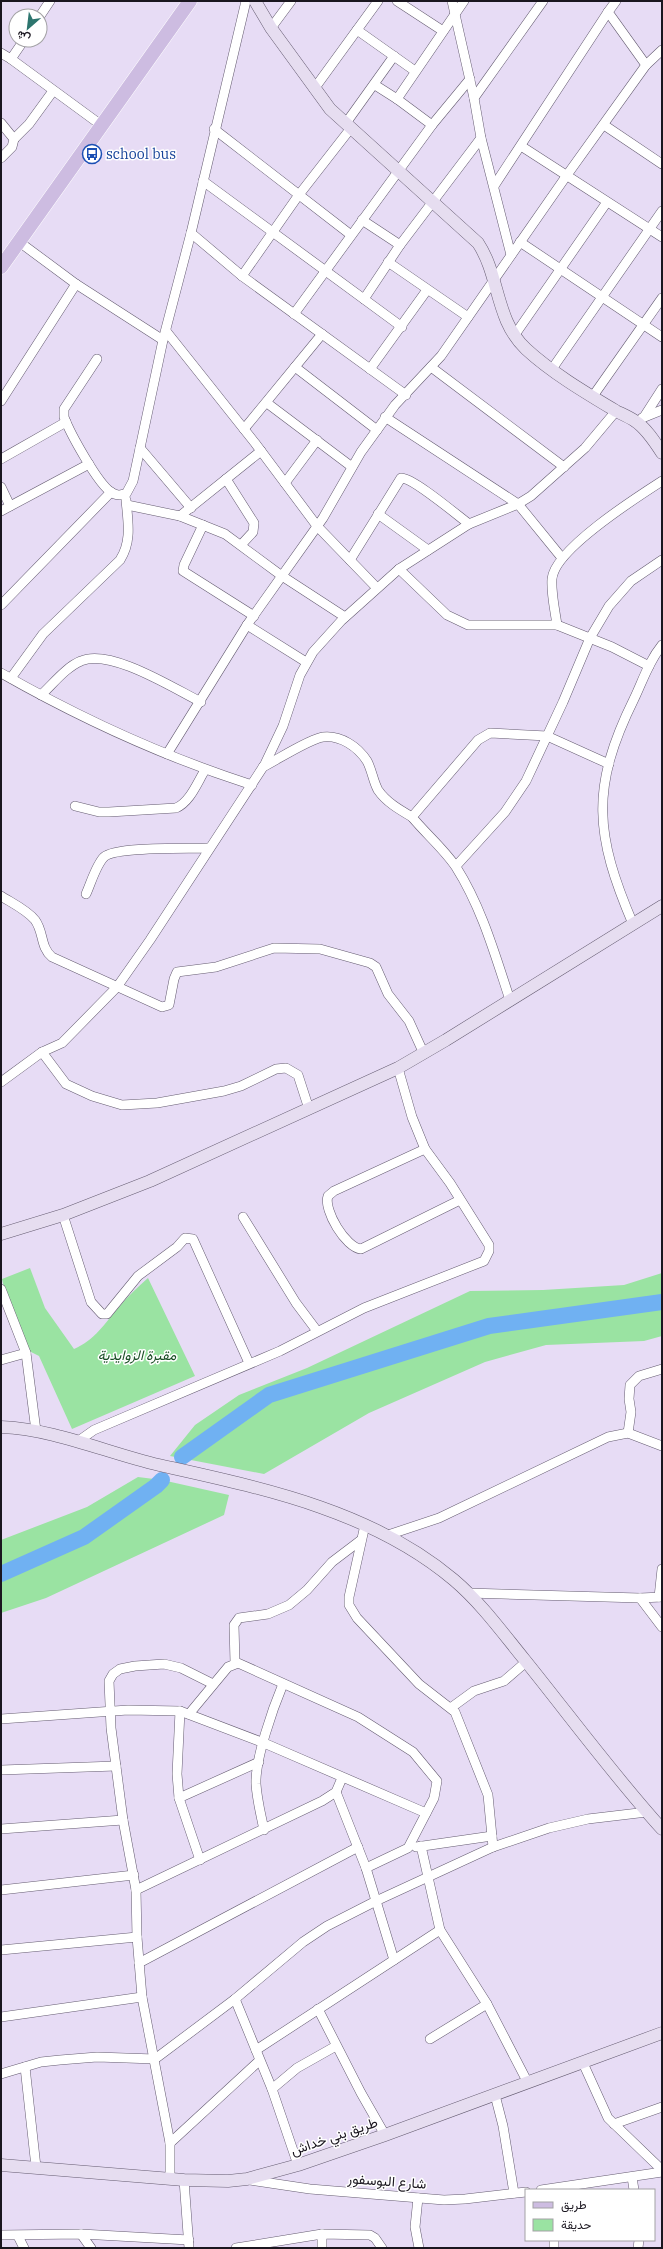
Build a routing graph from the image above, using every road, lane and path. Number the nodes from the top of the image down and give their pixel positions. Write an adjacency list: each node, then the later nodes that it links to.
1 (190, 1): 29 (main road)
2 (246, 1): 33 (street)
3 (255, 1): 13 (street)
4 (291, 1): 13 (street)
5 (378, 1): 14 (street)
6 (397, 1): 15 (street)
7 (452, 1): 12 (street)
8 (464, 1): 12 (street)
9 (543, 1): 26 (street)
10 (616, 1): 11 (street)
11 (608, 12): 20 (street); 36 (street)
12 (455, 14): 15 (street); 22 (street)
13 (271, 28): 24 (street)
14 (357, 30): 18 (street); 24 (street)
15 (443, 31): 21 (street)
16 (16, 48): 19 (street)
17 (662, 50): 20 (street)
18 (394, 56): 21 (street); 23 (street)
19 (5, 58): 25 (street)
20 (646, 65): 32 (street)
21 (416, 71): 27 (street)
22 (470, 79): 26 (street); 31 (street)
23 (375, 85): 27 (street); 30 (street)
24 (314, 89): 30 (street)
25 (53, 91): 29 (street); 35 (street)
26 (474, 98): 34 (street)
27 (397, 99): 31 (street)
28 (1, 123): 35 (street)
29 (101, 125): 53 (main road)
30 (348, 125): 39 (street); 43 (street)
31 (432, 125): 39 (street)
32 (604, 125): 38 (street); 40 (street)
33 (214, 129): 41 (street); 43 (street)
34 (481, 138): 42 (street); 44 (street)
35 (14, 139): 37 (street)
36 (521, 146): 40 (street); 42 (street)
37 (1, 158)
38 (662, 164)
39 (399, 170): 44 (street); 47 (street)
40 (566, 175): 45 (street); 54 (street)
41 (203, 181): 49 (street); 50 (street)
42 (494, 186): 56 (street)
43 (298, 196): 49 (street); 51 (street)
44 (433, 201): 55 (street); 62 (street)
45 (607, 202): 48 (street); 59 (street)
46 (662, 211): 48 (street)
47 (362, 220): 51 (street); 55 (street)
48 (650, 228): 52 (street); 65 (street)
49 (273, 232): 60 (street); 61 (street)
50 (191, 233): 61 (street); 73 (street)
51 (351, 235): 60 (street)
52 (662, 237)
53 (18, 241): 58 (main road); 63 (street)
54 (520, 242): 56 (street); 59 (street)
55 (400, 245): 57 (street)
56 (511, 255): 62 (street)
57 (388, 262): 64 (street); 67 (street)
58 (1, 266)
59 (562, 269): 65 (street); 74 (street)
60 (326, 270): 67 (street); 68 (street)
61 (242, 276): 68 (street)
62 (493, 280): 69 (street); 74 (street)
63 (76, 284): 73 (street); 84 (street)
64 (427, 290): 69 (street); 71 (street)
65 (602, 297): 70 (street); 80 (street)
66 (662, 298): 70 (street)
67 (364, 299): 71 (street)
68 (294, 314): 72 (street)
69 (468, 317): 78 (street)
70 (643, 325): 75 (street); 83 (street)
71 (402, 327): 79 (street)
72 (322, 334): 77 (street); 79 (street)
73 (164, 336): 91 (street); 94 (street)
74 (514, 336): 80 (street)
75 (662, 337)
76 (97, 359): 90 (street)
77 (295, 367): 85 (street); 92 (street)
78 (432, 367): 82 (street); 100 (street)
79 (370, 369): 82 (street)
80 (552, 369): 83 (street)
81 (662, 389): 89 (street)
82 (406, 395): 88 (street)
83 (593, 396): 87 (street)
84 (1, 401)
85 (267, 403): 91 (street); 93 (street)
86 (662, 410): 89 (street)
87 (616, 411): 89 (street); 100 (street)
88 (385, 417): 92 (street); 107 (street)
89 (639, 419): 96 (street)
90 (66, 422): 97 (street); 98 (street)
91 (244, 429): 95 (street)
92 (377, 430): 99 (street)
93 (317, 440): 99 (street); 103 (street)
94 (140, 448): 106 (street); 110 (street)
95 (261, 451): 101 (street); 103 (street)
96 (662, 453)
97 (1, 459)
98 (89, 464): 105 (street); 109 (street)
99 (352, 467): 116 (street)
100 (564, 467): 107 (street)
101 (226, 479): 110 (street); 117 (street)
102 (662, 481): 119 (street)
103 (285, 483): 116 (street)
104 (1, 487): 109 (street)
105 (110, 492): 106 (street); 125 (street)
106 (126, 494): 108 (street)
107 (518, 504): 114 (street); 119 (street)
108 (127, 505): 113 (street); 135 (street)
109 (10, 506): 111 (street)
110 (190, 508): 113 (street)
111 (1, 511)
112 (378, 514): 114 (street); 118 (street); 120 (street)
113 (180, 516): 115 (street)
114 (469, 524): 118 (street)
115 (203, 525): 117 (street); 126 (street)
116 (316, 526): 120 (street); 123 (street)
117 (241, 545): 123 (street)
118 (428, 550): 122 (street)
119 (562, 558): 129 (street)
120 (350, 560): 124 (street)
121 (662, 560): 130 (street)
122 (398, 569): 124 (street); 129 (street)
123 (282, 576): 126 (street); 127 (street)
124 (376, 587): 127 (street)
125 (1, 605)
126 (254, 616): 128 (street)
127 (345, 617): 132 (street)
128 (247, 625): 132 (street); 137 (street)
129 (557, 625): 130 (street)
130 (590, 638): 133 (street); 138 (street)
131 (662, 645): 133 (street)
132 (306, 662): 141 (street)
133 (649, 666): 140 (street)
134 (1, 673): 135 (street)
135 (11, 678): 136 (street)
136 (41, 695): 137 (street); 139 (street)
137 (201, 702): 139 (street)
138 (547, 736): 140 (street); 145 (street); 147 (street)
139 (167, 754): 142 (street)
140 (609, 764): 151 (street)
141 (263, 767): 143 (street); 145 (street)
142 (205, 770): 143 (street); 144 (street)
143 (252, 785): 146 (street)
144 (76, 806)
145 (412, 817): 147 (street)
146 (209, 848): 148 (street); 152 (street)
147 (456, 866): 153 (street)
148 (86, 894)
149 (1, 896): 152 (street)
150 (662, 906): 151 (street)
151 (633, 924): 153 (street)
152 (117, 987): 154 (street); 155 (street)
153 (510, 1000): 155 (street)
154 (42, 1052): 157 (street); 158 (street)
155 (424, 1054): 156 (street)
156 (398, 1068): 158 (street); 159 (street)
157 (1, 1082)
158 (309, 1109): 161 (street)
159 (425, 1149): 160 (street); 160 (street)
160 (460, 1200): 165 (street)
161 (63, 1215): 163 (street); 168 (street)
162 (243, 1217): 165 (street)
163 (1, 1234)
164 (1, 1289): 166 (street)
165 (317, 1331): 168 (street)
166 (26, 1353): 167 (street); 171 (street)
167 (1, 1360)
168 (249, 1363): 173 (street)
169 (662, 1369): 172 (street)
170 (1, 1427): 171 (street)
171 (36, 1431): 173 (street)
172 (628, 1433): 174 (street); 176 (street)
173 (78, 1442): 175 (street)
174 (662, 1446)
175 (365, 1525): 176 (street); 177 (street)
176 (388, 1535): 179 (street)
177 (361, 1540): 184 (street); 187 (street)
178 (662, 1569): 180 (street)
179 (468, 1593): 181 (street); 183 (street)
180 (661, 1597): 181 (street)
181 (640, 1598): 182 (street)
182 (662, 1627)
183 (526, 1662): 187 (street); 198 (street)
184 (235, 1664): 185 (street); 186 (street)
185 (213, 1684): 188 (street); 189 (street)
186 (283, 1684): 191 (street); 199 (street)
187 (452, 1707): 204 (street)
188 (109, 1712): 189 (street); 190 (street); 193 (street)
189 (184, 1712): 191 (street); 197 (street)
190 (1, 1719)
191 (264, 1743): 192 (street); 195 (street)
192 (259, 1762): 197 (street); 203 (street)
193 (116, 1766): 194 (street); 200 (street)
194 (1, 1770)
195 (342, 1778): 196 (street); 199 (street)
196 (336, 1792): 203 (street); 206 (street)
197 (178, 1798): 209 (street)
198 (647, 1812): 201 (street); 208 (street)
199 (426, 1813): 207 (street)
200 (123, 1820): 202 (street); 211 (street)
201 (660, 1825)
202 (1, 1829)
203 (264, 1830): 209 (street)
204 (492, 1836): 205 (street); 208 (street)
205 (421, 1846): 207 (street); 212 (street)
206 (358, 1847): 210 (street); 220 (street)
207 (408, 1848): 210 (street)
208 (493, 1848): 212 (street)
209 (200, 1860): 214 (street)
210 (366, 1868): 215 (street)
211 (134, 1875): 213 (street); 214 (street)
212 (428, 1878): 215 (street); 216 (street)
213 (1, 1890)
214 (136, 1890): 217 (street)
215 (376, 1900): 219 (street); 222 (street)
216 (440, 1930): 219 (street); 223 (street)
217 (137, 1937): 218 (street); 220 (street)
218 (1, 1950)
219 (394, 1960): 224 (street)
220 (139, 1964): 221 (street)
221 (142, 1997): 225 (street); 230 (street)
222 (235, 1999): 229 (street); 230 (street)
223 (487, 2004): 227 (street); 235 (street)
224 (318, 2009): 228 (street); 229 (street)
225 (1, 2017)
226 (662, 2033): 232 (street, طريق بني خداش)
227 (430, 2039)
228 (336, 2046): 236 (street); 240 (street)
229 (256, 2050): 231 (street)
230 (155, 2059): 233 (street); 241 (street)
231 (260, 2061): 236 (street); 241 (street)
232 (583, 2063): 235 (street, طريق بني خداش); 239 (street)
233 (25, 2067): 234 (street); 244 (street)
234 (1, 2074)
235 (528, 2083): 237 (street, طريق بني خداش)
236 (272, 2089): 243 (street)
237 (496, 2095): 240 (street, طريق بني خداش); 253 (street)
238 (662, 2107): 239 (street)
239 (614, 2124): 245 (street)
240 (385, 2135): 243 (street, طريق بني خداش)
241 (170, 2143): 247 (street)
242 (1, 2165): 244 (street, طريق بني خداش)
243 (298, 2165): 248 (street, طريق بني خداش)
244 (36, 2167): 247 (street, طريق بني خداش)
245 (662, 2171): 246 (street)
246 (632, 2176): 250 (street); 251 (street)
247 (170, 2179): 249 (street, طريق بني خداش)
248 (247, 2179): 249 (street, طريق بني خداش); 254 (street, شارع البوسفور)
249 (184, 2180): 260 (street)
250 (555, 2189)
251 (634, 2189)
252 (525, 2192): 253 (street, شارع البوسفور)
253 (514, 2193): 254 (street, شارع البوسفور)
254 (418, 2198): 267 (street)
255 (81, 2234): 258 (street); 260 (street); 262 (street)
256 (322, 2234): 259 (street); 263 (street); 264 (street)
257 (1, 2235): 258 (street)
258 (18, 2236): 261 (street)
259 (375, 2238): 265 (street); 266 (street)
260 (189, 2244)
261 (24, 2248)
262 (91, 2248)
263 (236, 2248)
264 (322, 2248)
265 (375, 2248)
266 (382, 2248)
267 (419, 2248)

